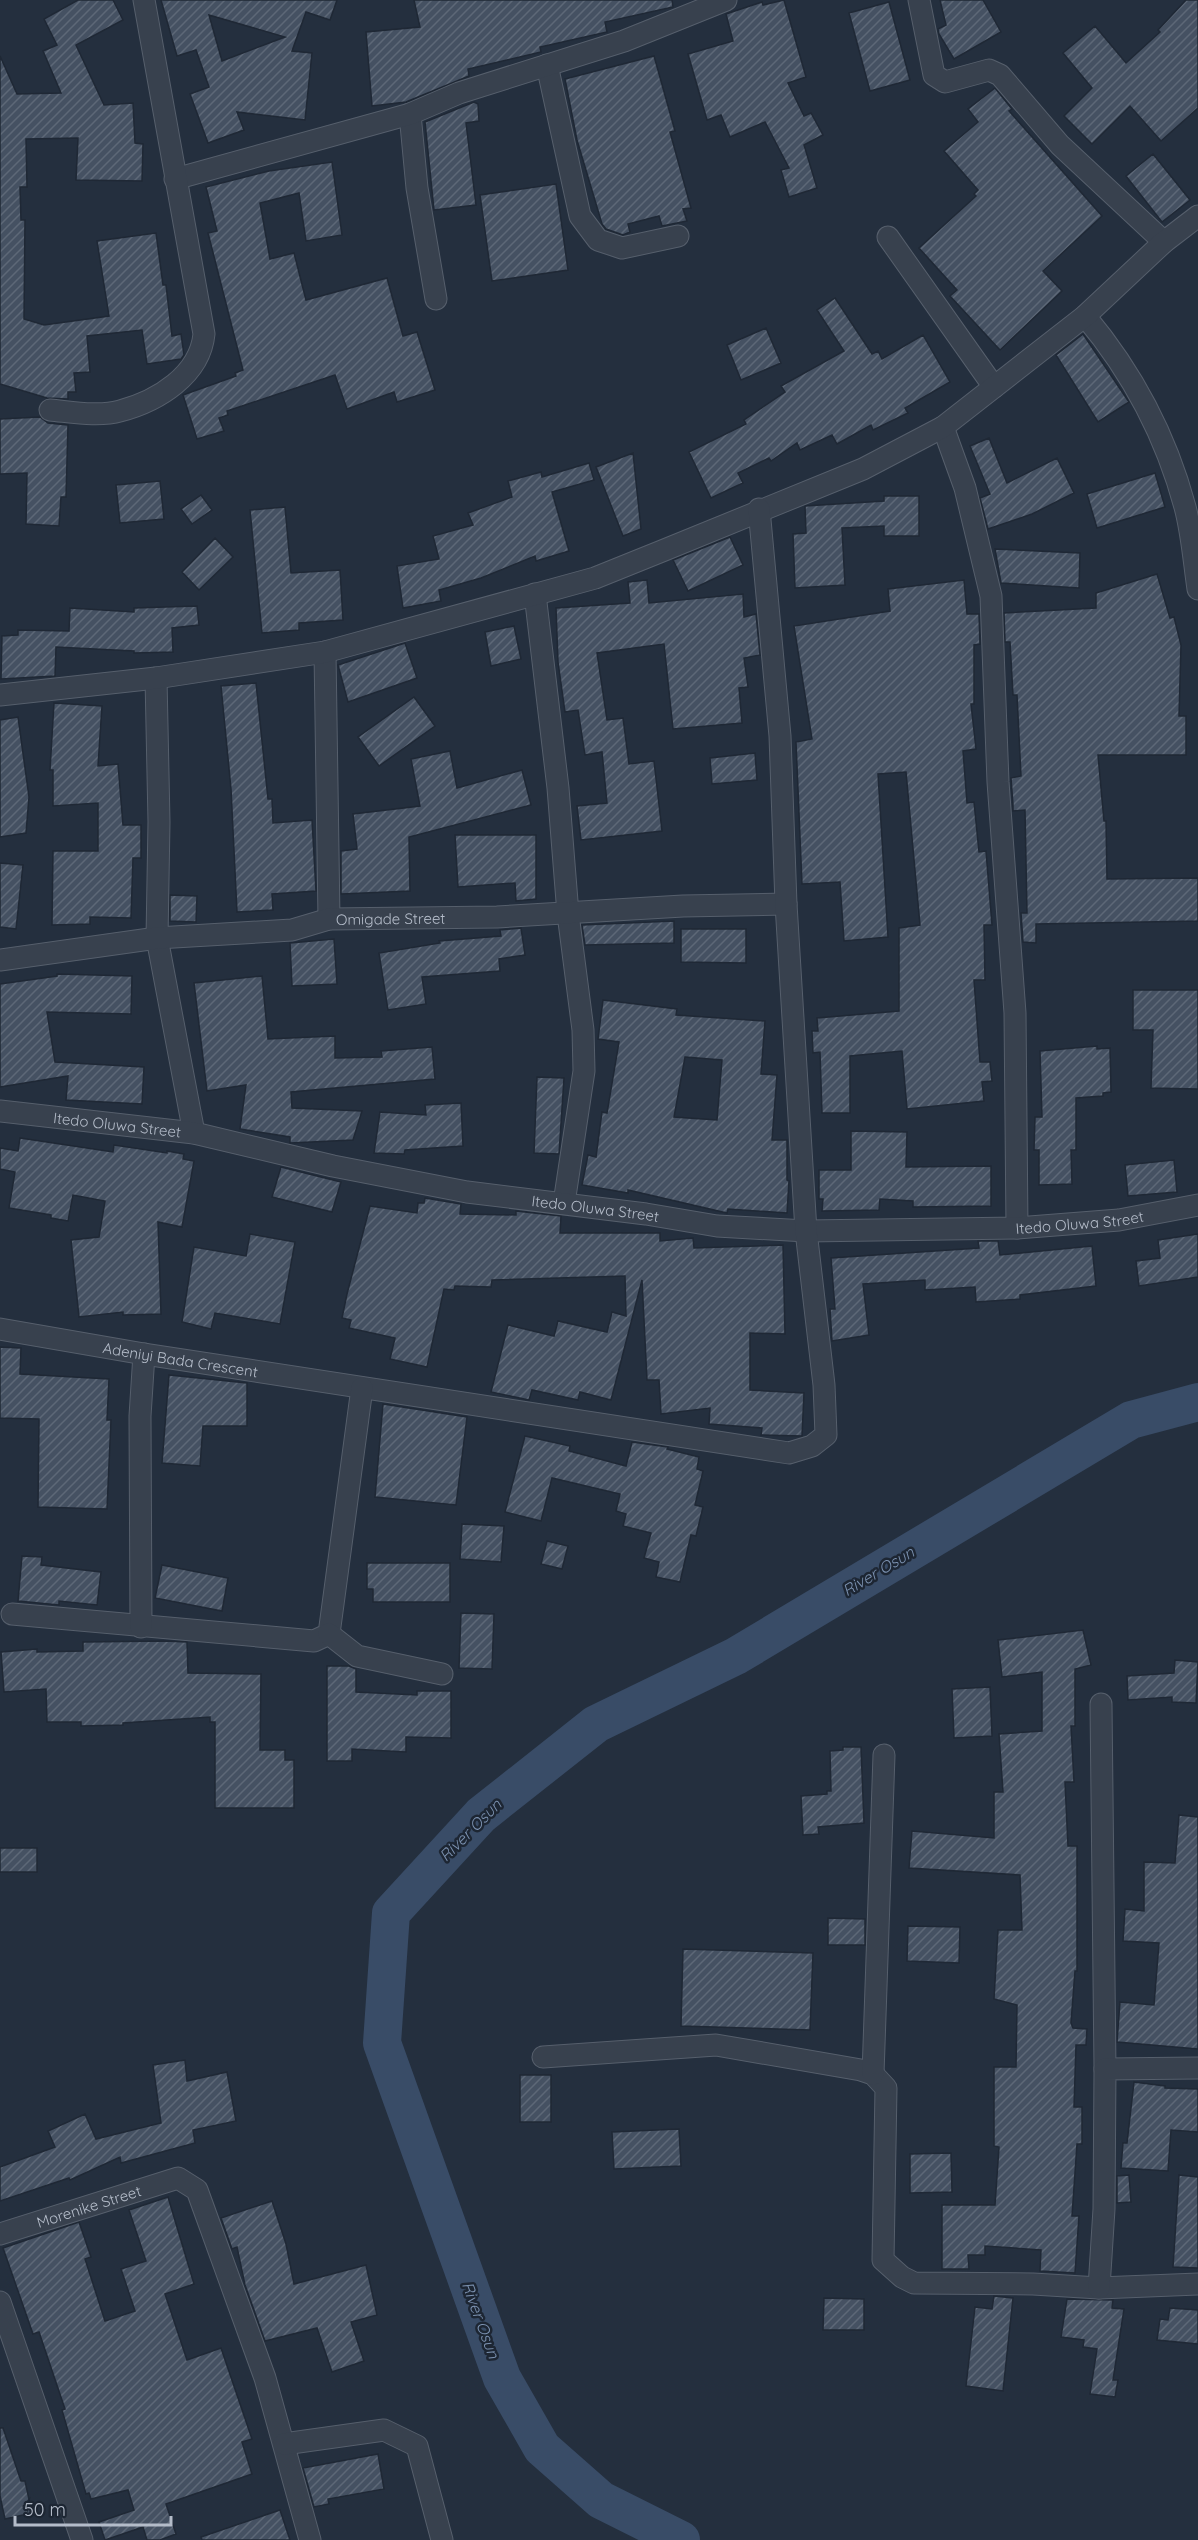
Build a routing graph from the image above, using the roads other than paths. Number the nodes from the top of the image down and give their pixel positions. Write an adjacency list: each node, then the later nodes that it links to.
1 (144, 0): 6 (street)
2 (726, 0): 4 (street)
3 (919, 0): 10 (street)
4 (548, 65): 5 (street); 8 (street)
5 (410, 114): 6 (street); 11 (street)
6 (175, 178): 14 (street)
7 (1198, 216): 10 (street)
8 (678, 236)
9 (888, 237): 13 (street)
10 (1164, 242): 12 (street)
11 (436, 299)
12 (1085, 316): 13 (street); 17 (street)
13 (994, 387): 15 (street)
14 (50, 410)
15 (943, 426): 16 (street); 31 (street)
16 (759, 510): 18 (street); 22 (street)
17 (1198, 589)
18 (535, 594): 19 (street); 23 (street)
19 (325, 652): 20 (street); 24 (street)
20 (156, 678): 21 (street); 25 (street)
21 (0, 695)
22 (786, 904): 23 (street, Omigade Street); 32 (street)
23 (568, 914): 24 (street, Omigade Street); 29 (street)
24 (329, 919): 25 (street, Omigade Street)
25 (157, 938): 26 (street, Omigade Street); 28 (street)
26 (0, 960)
27 (0, 1111): 28 (street, Itedo Oluwa Street)
28 (194, 1133): 29 (street, Itedo Oluwa Street)
29 (564, 1203): 32 (street, Itedo Oluwa Street)
30 (1198, 1205): 31 (street, Itedo Oluwa Street)
31 (1017, 1228): 32 (street, Itedo Oluwa Street)
32 (806, 1231): 35 (street, Adeniyi Bada Crescent)
33 (0, 1329): 34 (street, Adeniyi Bada Crescent)
34 (144, 1354): 35 (street, Adeniyi Bada Crescent); 37 (street)
35 (362, 1388): 38 (street)
36 (12, 1614): 37 (street)
37 (141, 1627): 38 (street)
38 (329, 1634): 39 (street)
39 (442, 1674)
40 (1101, 1704): 44 (street)
41 (884, 1755): 45 (street)
42 (543, 2058): 45 (street)
43 (1198, 2068): 44 (street)
44 (1105, 2069): 48 (street)
45 (873, 2074): 48 (street)
46 (0, 2234): 50 (street, Morenike Street)
47 (1198, 2284): 48 (street)
48 (1099, 2288)
49 (0, 2302): 51 (street)
50 (284, 2444): 52 (street); 53 (street)
51 (82, 2540)
52 (310, 2540)
53 (442, 2540)

